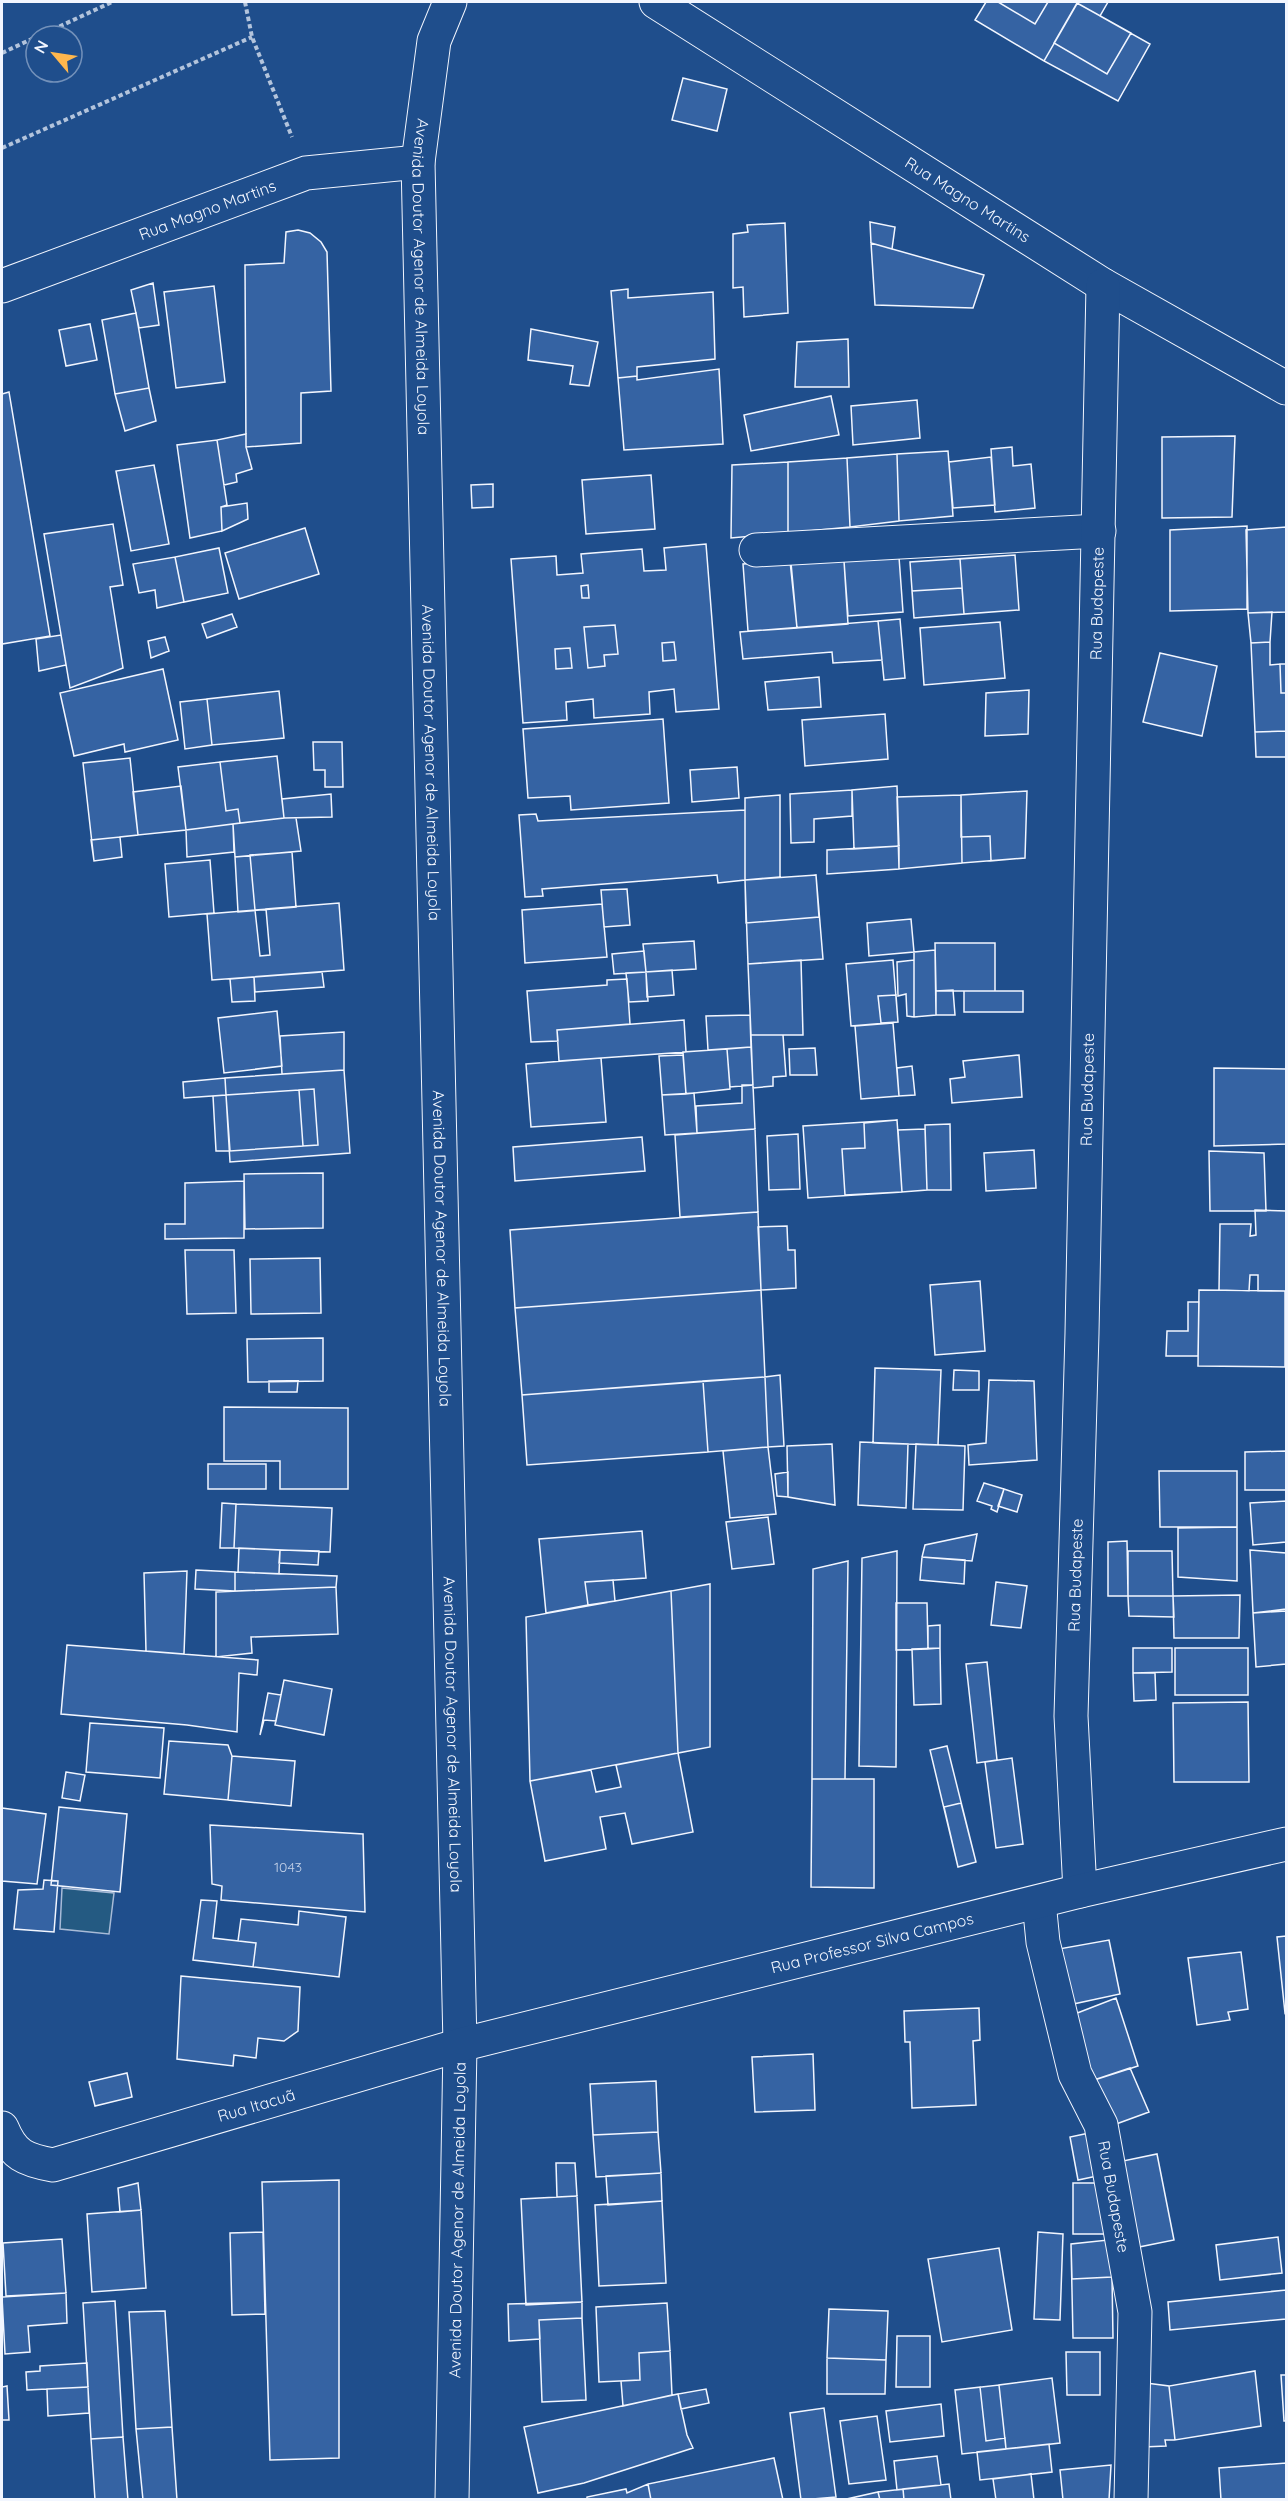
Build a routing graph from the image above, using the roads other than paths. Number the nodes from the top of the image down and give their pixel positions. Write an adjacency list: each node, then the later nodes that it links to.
1 (450, 2): 3 (street, Avenida Doutor Agenor de Almeida Loyola)
2 (656, 2): 4 (street, Rua Magno Martins)
3 (418, 162): 5 (street, Rua Magno Martins); 12 (street, Avenida Doutor Agenor de Almeida Loyola)
4 (1103, 285): 6 (street, Rua Magno Martins); 7 (street, Rua Budapeste)
5 (2, 286)
6 (1287, 388)
7 (1099, 531): 8 (street); 10 (street, Rua Budapeste)
8 (756, 550)
9 (1287, 1844): 10 (street, Rua Professor Silva Campos)
10 (1080, 1892): 11 (street, Rua Professor Silva Campos)
11 (1039, 1902): 12 (street, Rua Professor Silva Campos); 15 (street, Rua Budapeste)
12 (460, 2045): 13 (street, Rua Itacuã); 14 (street, Avenida Doutor Agenor de Almeida Loyola)
13 (2, 2128)
14 (452, 2499)
15 (1131, 2499)

